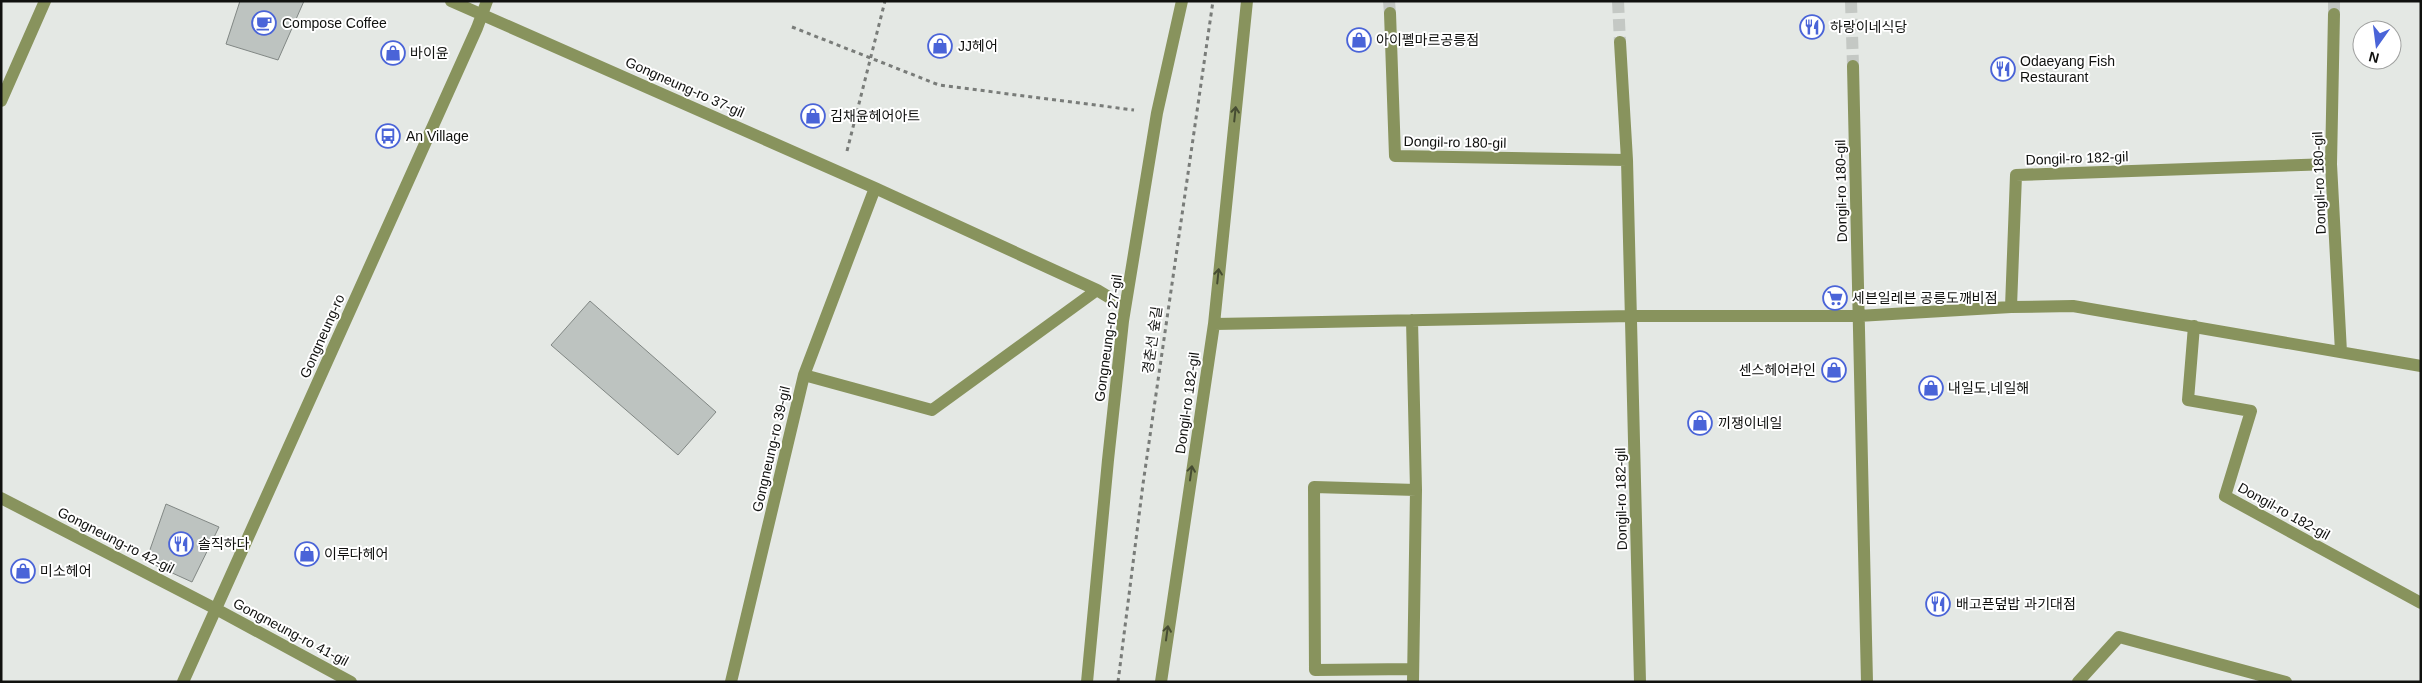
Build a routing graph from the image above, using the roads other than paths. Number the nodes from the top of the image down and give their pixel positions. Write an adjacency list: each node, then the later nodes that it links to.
1 (45, 1): 11 (street)
2 (452, 1): 7 (street, Gongneung-ro 37-gil)
3 (487, 1): 7 (street, Gongneung-ro)
4 (1182, 1): 16 (street, Gongneung-ro 27-gil)
5 (1247, 1): 21 (street, one-way to 5)
6 (1390, 13): 12 (street, Dongil-ro 180-gil)
7 (482, 14): 14 (street, Gongneung-ro 37-gil); 29 (street, Gongneung-ro)
8 (2334, 14): 13 (street, Dongil-ro 180-gil)
9 (1620, 42): 12 (street)
10 (1853, 66): 19 (street, Dongil-ro 180-gil)
11 (1, 101)
12 (1627, 160): 18 (street)
13 (2331, 164): 17 (street, Dongil-ro 182-gil); 23 (street, Dongil-ro 180-gil)
14 (875, 188): 15 (street, Gongneung-ro 37-gil); 25 (street)
15 (1097, 290): 16 (street, Gongneung-ro 37-gil); 25 (street, Gongneung-ro 39-gil)
16 (1125, 307): 34 (street, Gongneung-ro 27-gil)
17 (2011, 307): 19 (street); 22 (street)
18 (1632, 316): 19 (street); 20 (street); 36 (street, Dongil-ro 182-gil)
19 (1858, 316): 37 (street)
20 (1412, 320): 21 (street); 26 (street)
21 (1214, 324): 35 (street, Dongil-ro 182-gil, one-way to 21)
22 (2194, 326): 23 (street); 28 (street, Dongil-ro 182-gil)
23 (2341, 352): 24 (street)
24 (2421, 366)
25 (804, 375): 33 (street, Gongneung-ro 39-gil)
26 (1416, 490): 30 (street); 30 (street)
27 (1, 498): 29 (street, Gongneung-ro 42-gil)
28 (2421, 603)
29 (216, 609): 31 (street, Gongneung-ro); 32 (street, Gongneung-ro 41-gil)
30 (1412, 675)
31 (183, 682)
32 (351, 682)
33 (731, 682)
34 (1087, 682)
35 (1161, 682)
36 (1640, 682)
37 (1867, 682)
38 (2078, 682): 39 (street)
39 (2286, 682)

